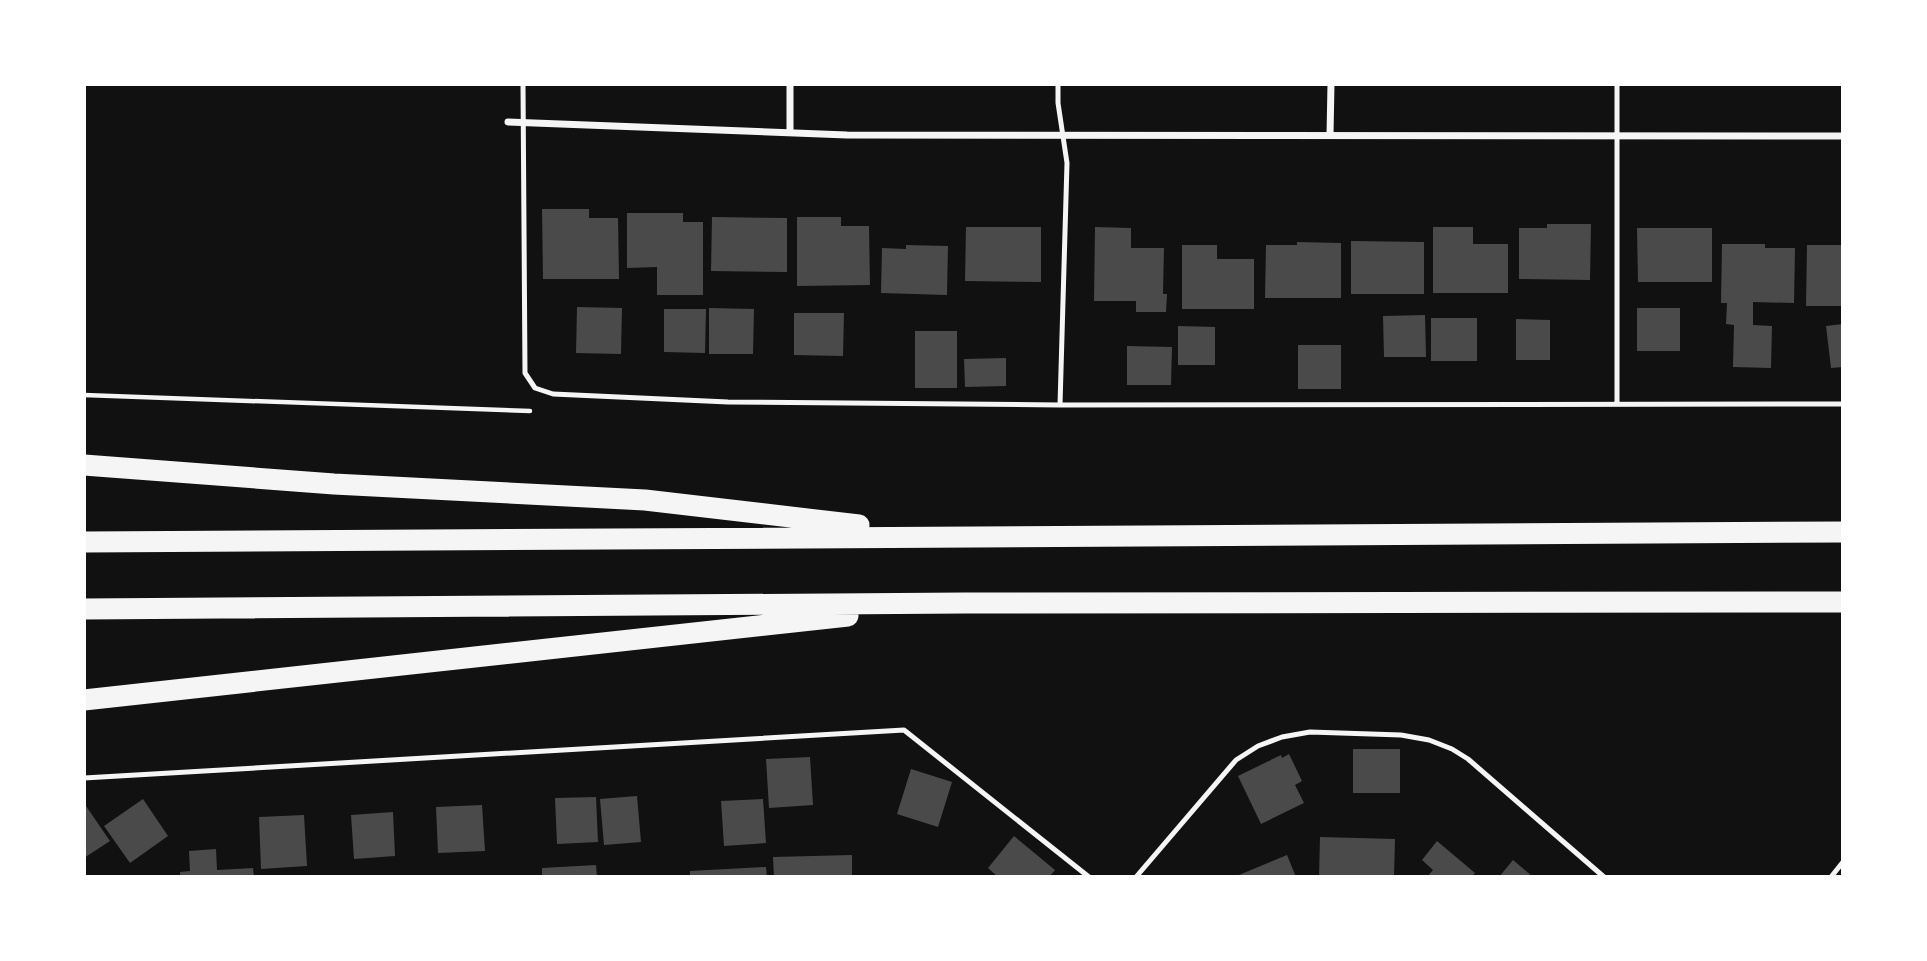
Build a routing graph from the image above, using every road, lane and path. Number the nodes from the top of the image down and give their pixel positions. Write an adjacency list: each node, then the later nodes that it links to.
1 (523, 84): 7 (lane)
2 (790, 84): 8 (street)
3 (1058, 84): 9 (lane)
4 (1331, 84): 10 (street)
5 (1617, 84): 11 (lane)
6 (508, 122): 7 (street)
7 (523, 123): 8 (street); 16 (lane)
8 (790, 133): 9 (street)
9 (1062, 135): 10 (street); 16 (lane)
10 (1330, 135): 11 (street)
11 (1617, 135): 12 (street); 14 (lane)
12 (1843, 136)
13 (84, 395): 17 (path)
14 (1617, 404): 15 (lane); 16 (lane)
15 (1843, 404)
16 (1060, 405)
17 (511, 410)
18 (84, 465): 20 (highway)
19 (1843, 532): 20 (highway)
20 (952, 536): 21 (highway)
21 (84, 542)
22 (1843, 602): 23 (highway)
23 (964, 603): 24 (highway); 25 (highway)
24 (84, 609)
25 (84, 700)
26 (84, 778): 28 (lane)
27 (1843, 862): 31 (lane)
28 (1089, 877)
29 (1136, 877): 30 (lane)
30 (1604, 877)
31 (1831, 877)

